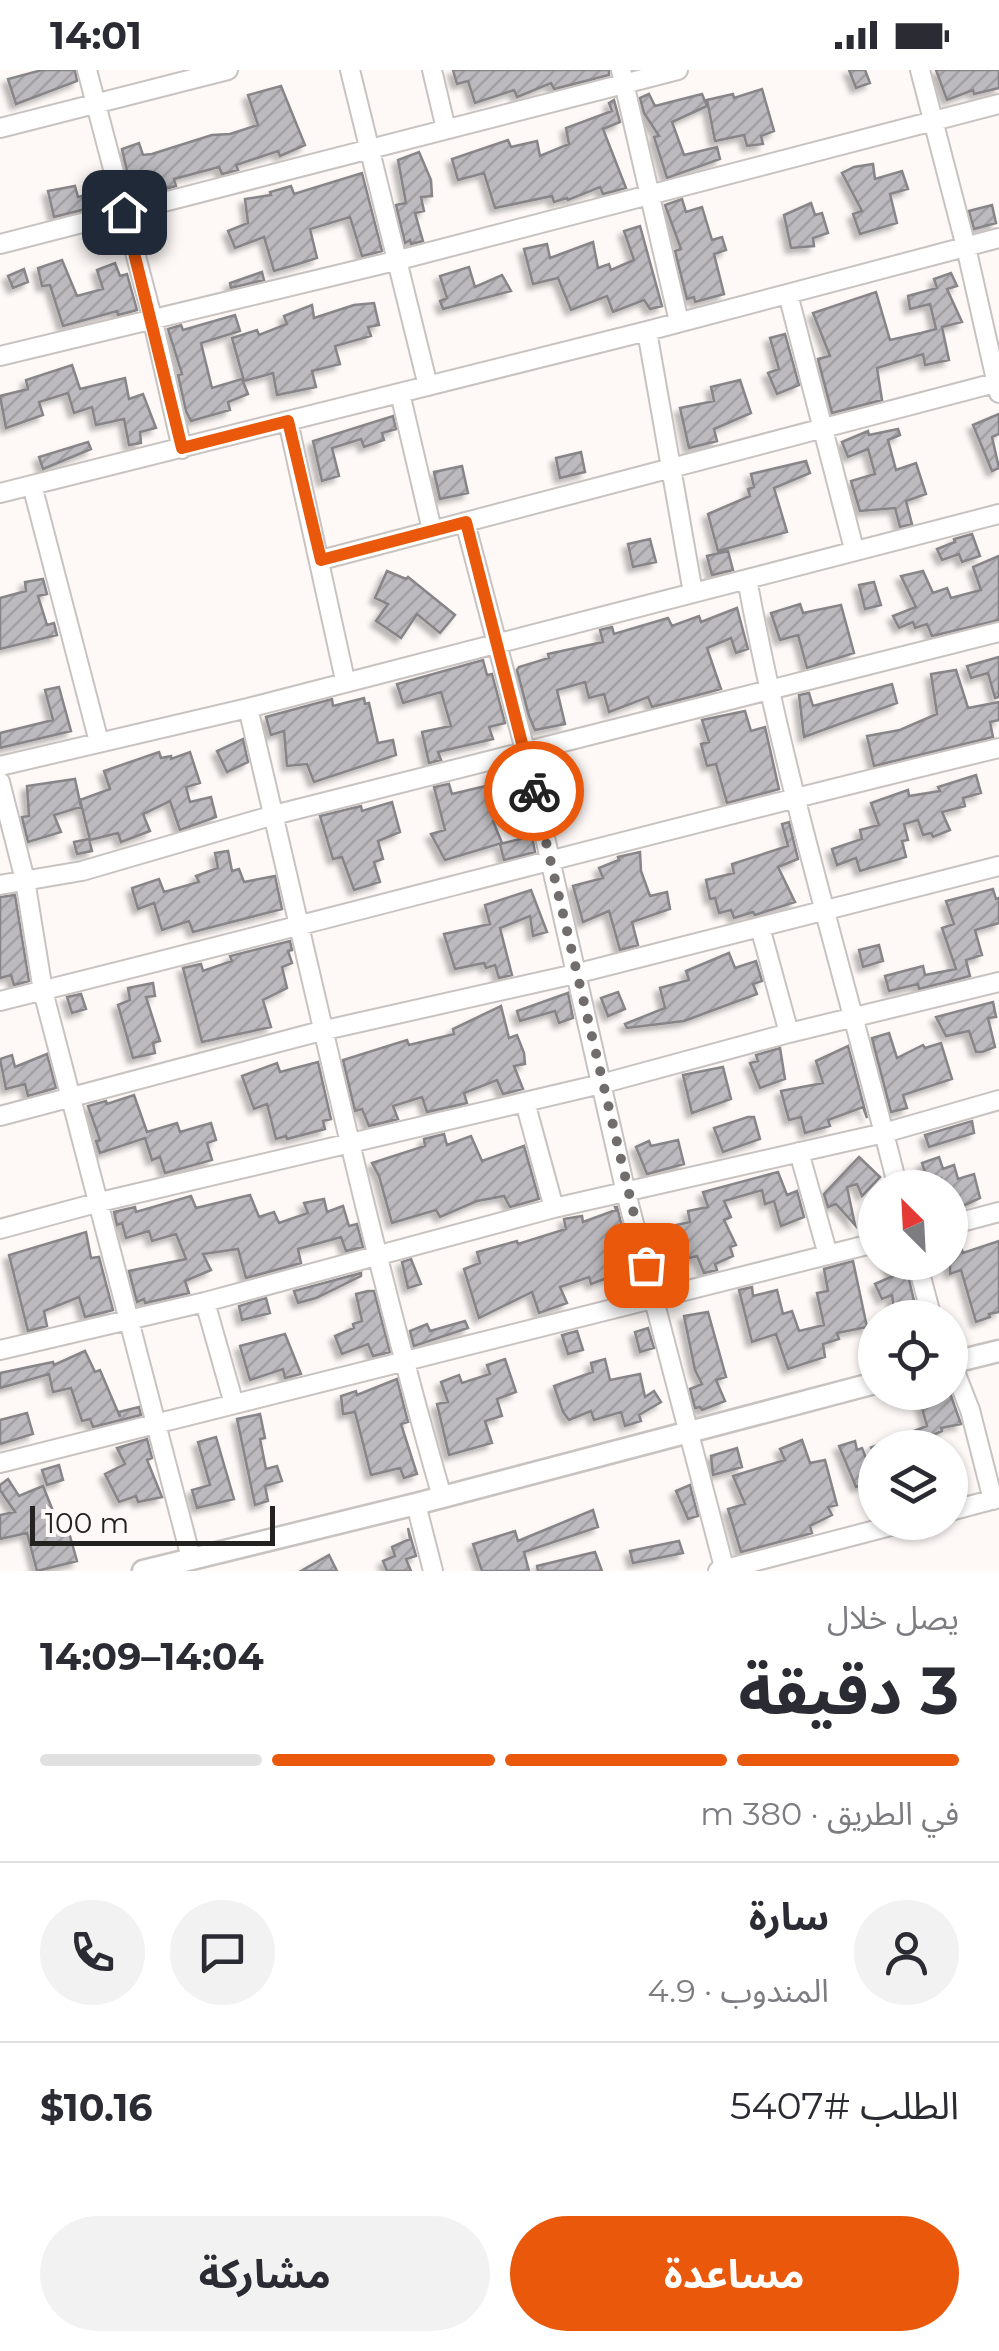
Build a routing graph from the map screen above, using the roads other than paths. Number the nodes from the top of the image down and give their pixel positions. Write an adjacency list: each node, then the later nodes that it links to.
1 (87, 70): 8 (street)
2 (228, 70): 8 (street)
3 (350, 70): 13 (street)
4 (432, 70): 12 (street)
5 (678, 70): 7 (street)
6 (920, 70): 10 (street)
7 (622, 77): 12 (street); 14 (street)
8 (96, 103): 11 (street); 15 (street)
9 (999, 104): 10 (street)
10 (932, 122): 14 (street); 18 (street)
11 (0, 128)
12 (446, 130): 13 (street)
13 (370, 149): 15 (street); 19 (street)
14 (651, 193): 19 (street); 22 (street)
15 (124, 212): 17 (street); 21 (street)
16 (999, 238): 18 (street)
17 (0, 244)
18 (966, 246): 20 (street); 26 (street)
19 (399, 260): 21 (street); 25 (street)
20 (788, 294): 22 (street); 29 (street)
21 (152, 318): 24 (street); 30 (street)
22 (679, 322): 23 (street)
23 (647, 331): 25 (street); 31 (street)
24 (0, 356)
25 (428, 386): 27 (street)
26 (998, 386): 29 (street)
27 (400, 393): 28 (street); 36 (street)
28 (288, 421): 30 (street); 38 (street)
29 (824, 429): 31 (street); 37 (street)
30 (182, 448): 32 (street)
31 (670, 467): 35 (street); 40 (street)
32 (32, 485): 33 (street); 46 (street)
33 (0, 493)
34 (999, 514): 37 (street)
35 (466, 522): 36 (street); 42 (street)
36 (432, 530): 38 (street)
37 (854, 549): 39 (street)
38 (321, 560): 43 (street)
39 (746, 579): 40 (street); 44 (street)
40 (693, 593): 42 (street)
41 (999, 632): 44 (street)
42 (498, 642): 43 (street); 48 (street)
43 (346, 680): 45 (street)
44 (768, 692): 48 (street); 51 (street)
45 (248, 708): 46 (street); 52 (street)
46 (99, 742): 49 (street)
47 (999, 748): 51 (street)
48 (526, 754): 52 (street); 53 (street)
49 (0, 766)
50 (0, 782): 55 (street)
51 (793, 798): 53 (street); 57 (street)
52 (274, 815): 55 (street); 58 (street)
53 (551, 862): 58 (street); 60 (street)
54 (999, 866): 57 (street)
55 (25, 880): 56 (street); 62 (street)
56 (0, 885)
57 (822, 910): 59 (street); 64 (street)
58 (296, 925): 62 (street); 65 (street)
59 (760, 927): 60 (street); 66 (street)
60 (575, 974): 65 (street); 67 (street)
61 (999, 982): 64 (street)
62 (43, 990): 63 (street); 68 (street)
63 (0, 1001)
64 (854, 1019): 66 (street); 72 (street)
65 (321, 1032): 68 (street); 73 (street)
66 (789, 1033): 67 (street)
67 (601, 1084): 70 (street); 76 (street)
68 (72, 1098): 71 (street); 77 (street)
69 (999, 1100): 72 (street)
70 (525, 1102): 73 (street); 78 (street)
71 (0, 1116)
72 (884, 1133): 74 (street); 75 (street)
73 (348, 1142): 77 (street); 83 (street)
74 (799, 1152): 76 (street); 84 (street)
75 (893, 1170)
76 (626, 1192): 78 (street); 85 (street)
77 (100, 1202): 81 (street); 87 (street)
78 (554, 1208): 83 (street)
79 (999, 1212): 80 (street)
80 (968, 1220)
81 (0, 1229)
82 (858, 1248): 84 (street)
83 (376, 1254): 86 (street); 91 (street)
84 (828, 1255): 85 (street)
85 (655, 1301): 91 (street); 96 (street)
86 (206, 1302): 87 (street); 93 (street)
87 (131, 1321): 88 (street); 95 (street)
88 (0, 1350)
89 (999, 1351): 90 (street)
90 (968, 1358)
91 (403, 1362): 93 (street); 98 (street)
92 (858, 1387): 96 (street)
93 (234, 1404): 95 (street)
94 (968, 1405): 99 (street)
95 (158, 1424): 97 (street); 103 (street)
96 (688, 1431): 98 (street); 105 (street)
97 (0, 1463)
98 (442, 1496): 100 (street)
99 (996, 1499): 101 (street)
100 (416, 1504): 103 (street); 106 (street)
101 (968, 1506)
102 (858, 1535): 105 (street)
103 (192, 1558): 104 (street)
104 (148, 1570)
105 (722, 1570)
106 (433, 1571)

